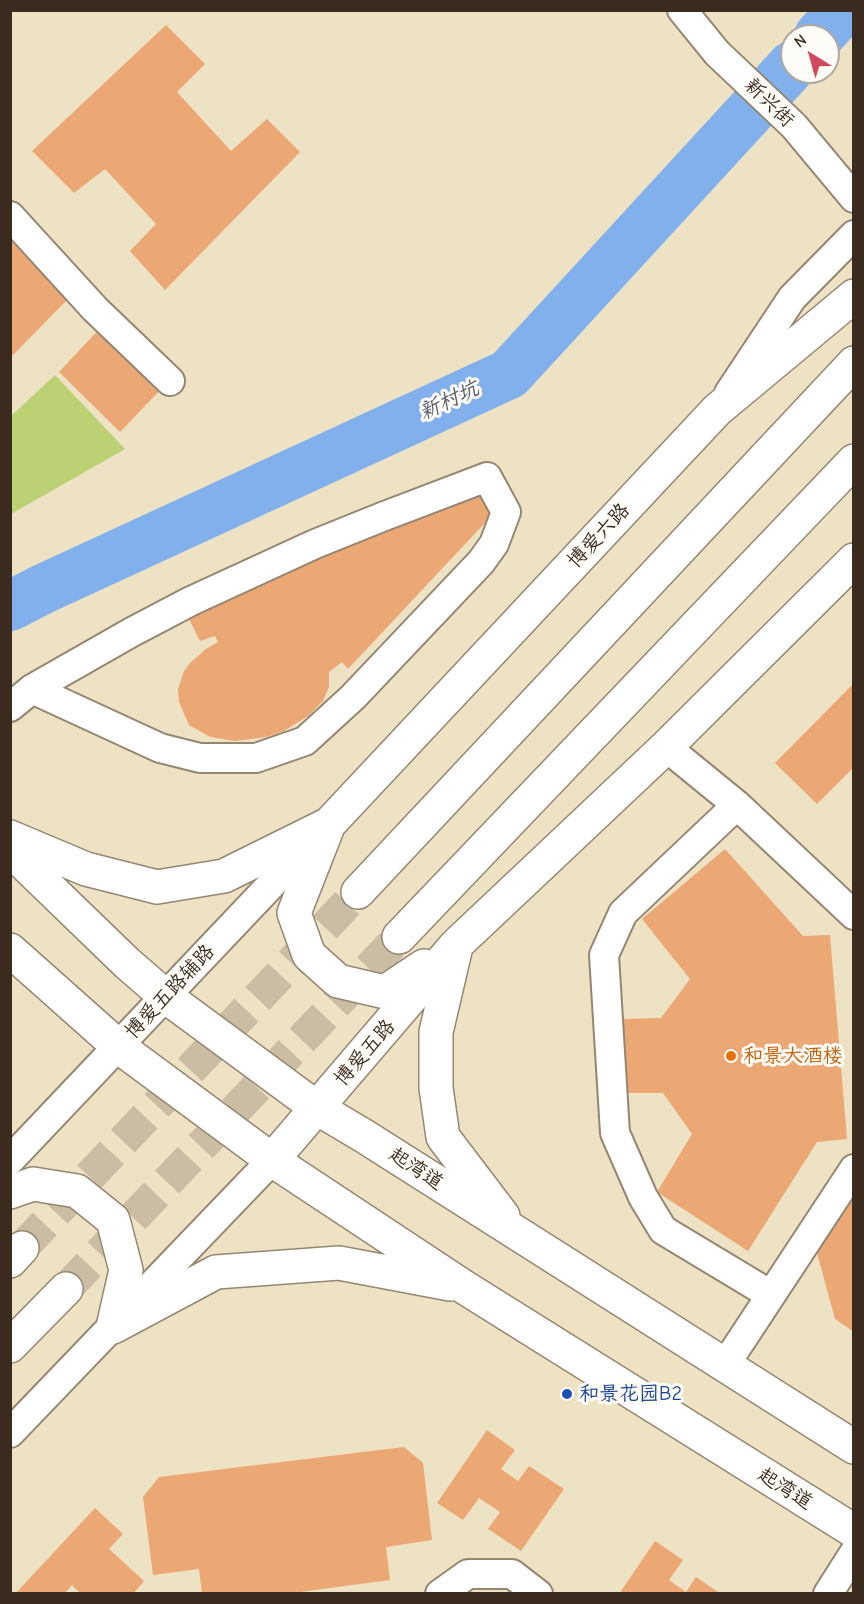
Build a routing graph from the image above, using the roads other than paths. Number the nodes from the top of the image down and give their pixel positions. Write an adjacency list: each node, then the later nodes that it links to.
1 (682, 10): 2 (street, 新兴街)
2 (854, 198)
3 (10, 216): 7 (street)
4 (854, 235): 8 (street, 博爱六路)
5 (854, 296): 8 (main road)
6 (854, 363): 17 (main road)
7 (170, 381)
8 (717, 410): 14 (main road, 博爱六路)
9 (854, 461): 19 (main road)
10 (854, 560): 12 (main road)
11 (21, 698): 11 (street)
12 (666, 747): 13 (street); 20 (main road)
13 (737, 805): 18 (street); 32 (street)
14 (329, 824): 15 (main road); 20 (main road); 22 (street, 博爱五路辅路)
15 (10, 837)
16 (10, 850): 22 (main road, 起湾道)
17 (358, 892)
18 (854, 915)
19 (399, 937)
20 (456, 945): 24 (main road, 博爱五路); 29 (main road)
21 (10, 951): 23 (main road, 起湾道)
22 (165, 996): 23 (street, 博爱五路辅路); 24 (main road, 起湾道)
23 (119, 1047): 25 (street, 博爱五路辅路); 26 (main road, 起湾道)
24 (317, 1108): 26 (main road, 博爱五路); 29 (main road, 起湾道)
25 (10, 1160)
26 (272, 1160): 30 (main road, 起湾道); 33 (street)
27 (854, 1169): 32 (street)
28 (10, 1192): 33 (main road)
29 (517, 1234): 35 (main road, 起湾道)
30 (464, 1287): 33 (main road); 38 (main road, 起湾道)
31 (66, 1288): 34 (main road)
32 (771, 1295): 35 (street)
33 (113, 1327): 36 (street)
34 (10, 1346)
35 (725, 1365): 37 (main road, 起湾道)
36 (10, 1433)
37 (854, 1447)
38 (854, 1532)
39 (854, 1553): 42 (street)
40 (440, 1593): 41 (street)
41 (538, 1593)
42 (828, 1593)

